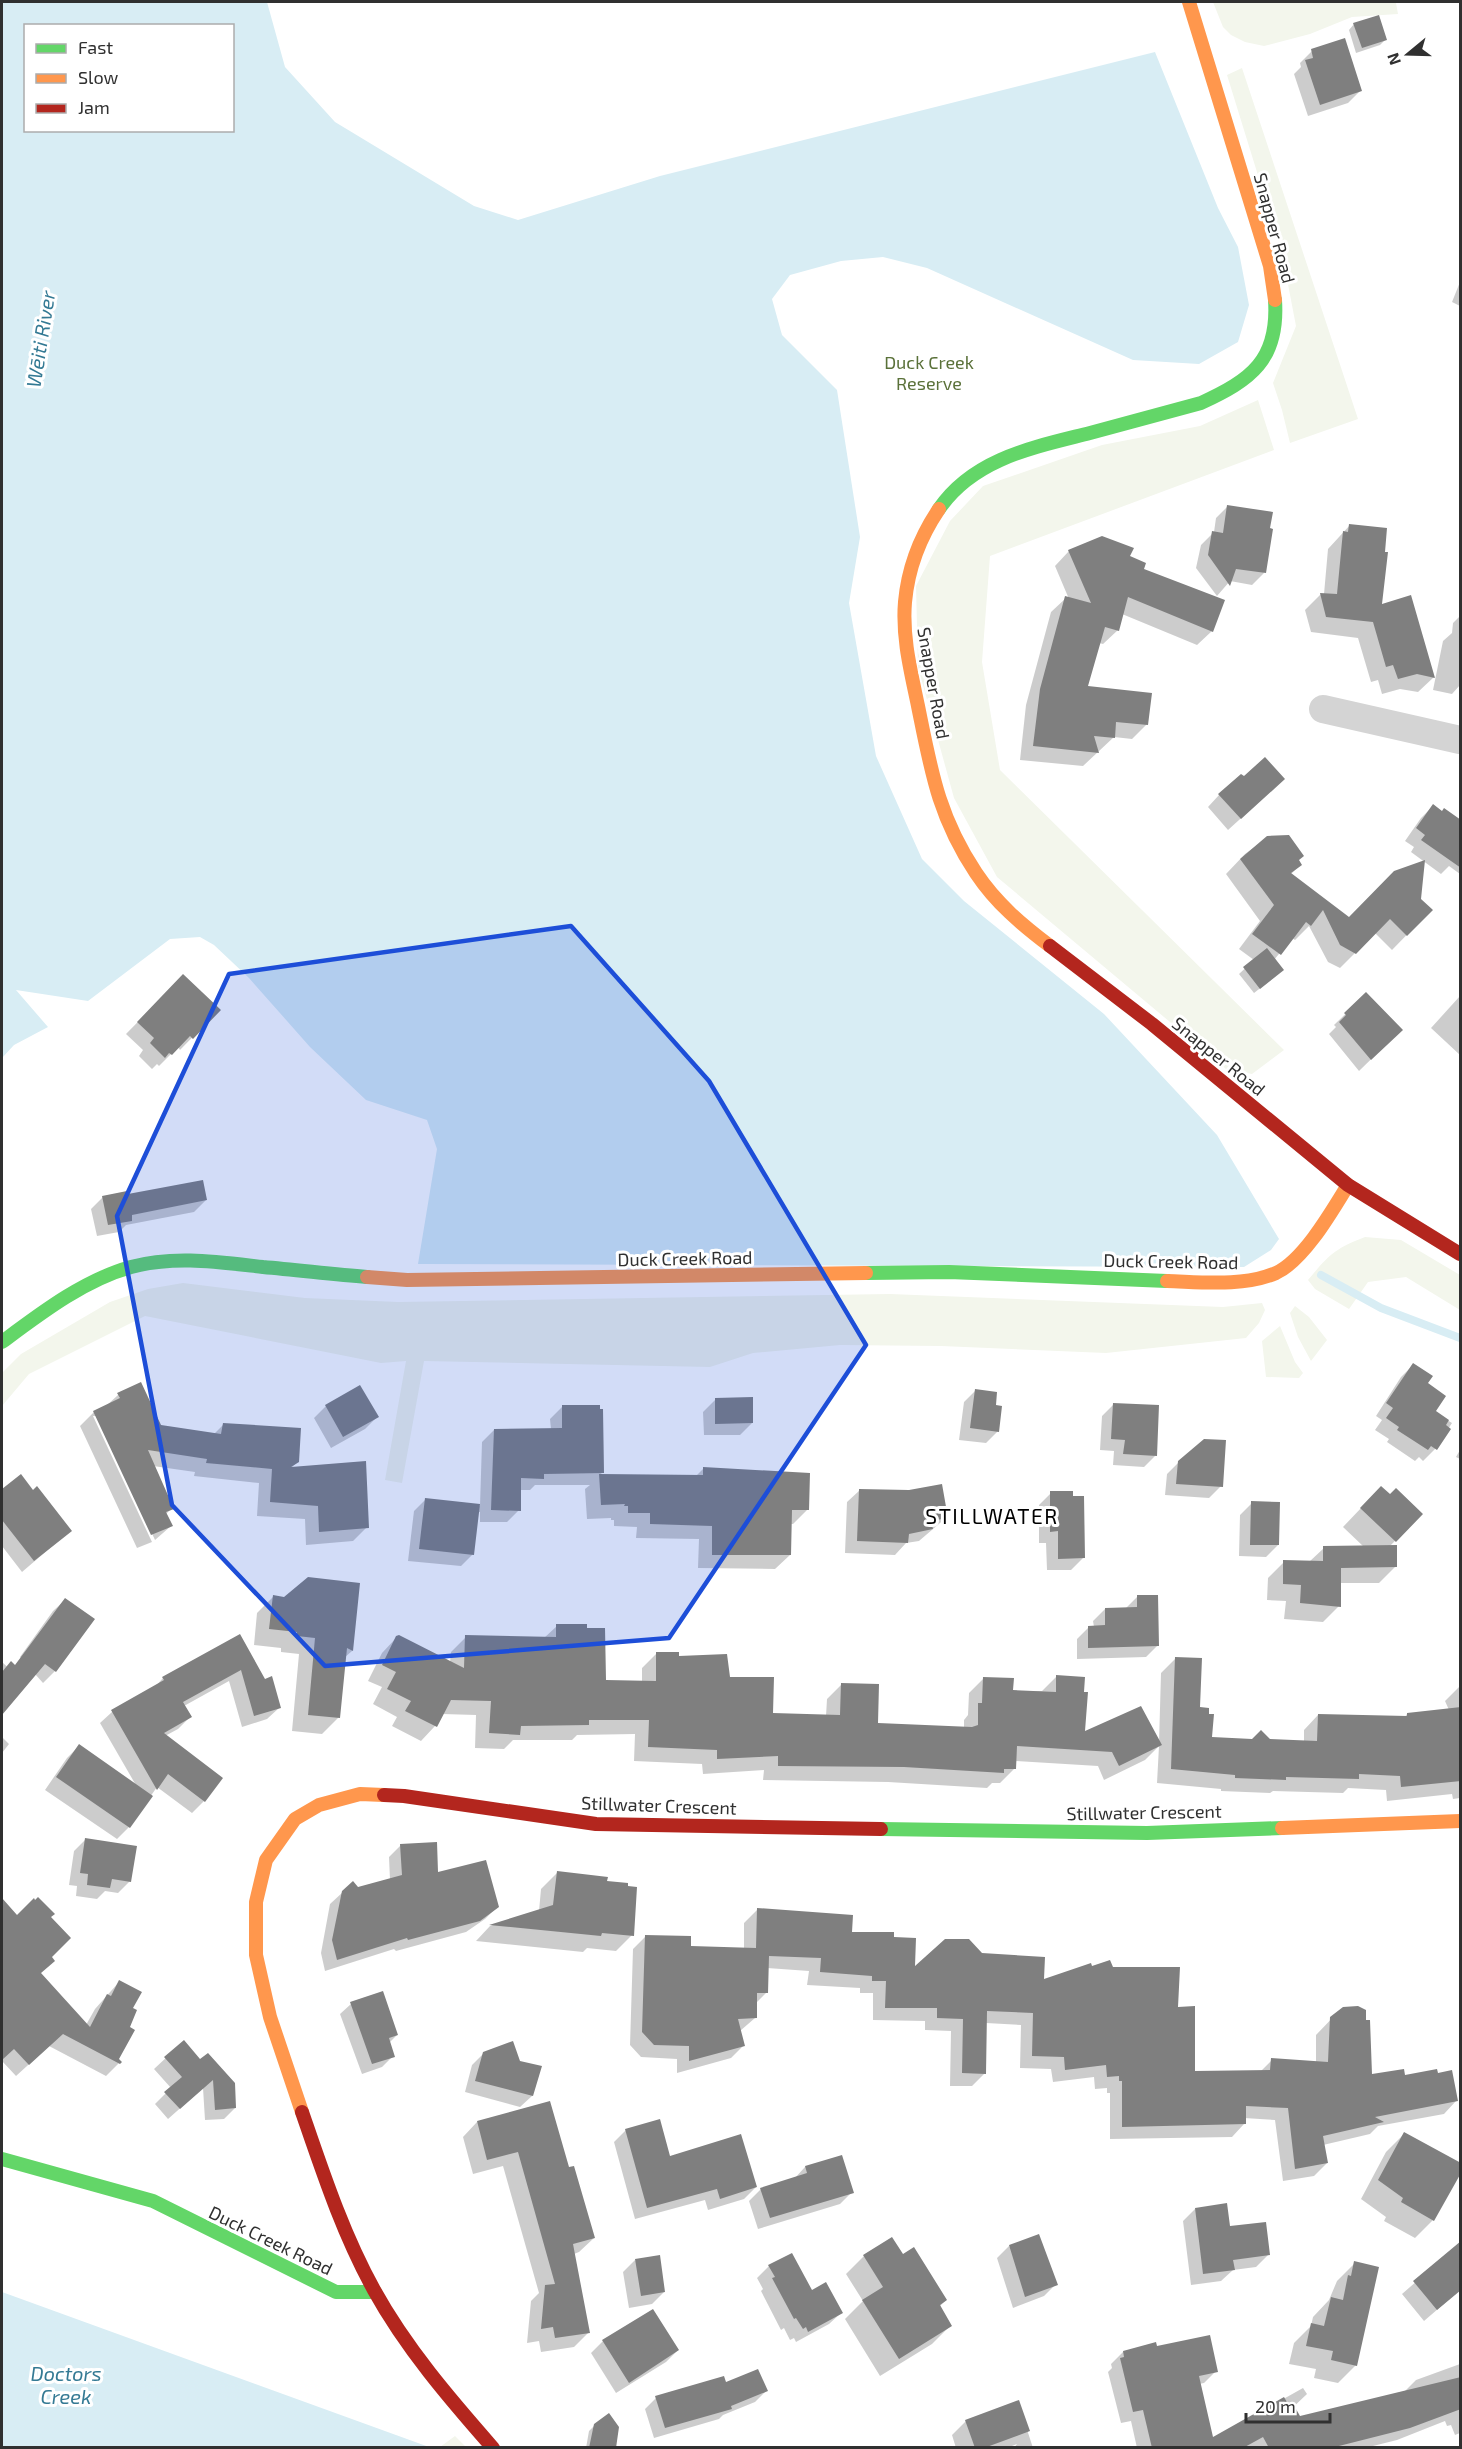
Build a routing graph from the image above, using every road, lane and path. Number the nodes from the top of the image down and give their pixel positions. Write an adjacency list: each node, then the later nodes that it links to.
1 (1189, 2): 4 (street, Snapper Road)
2 (1323, 709): 3 (street)
3 (1461, 740)
4 (1347, 1185): 5 (street, Snapper Road); 6 (street, Duck Creek Road)
5 (1461, 1254)
6 (2, 1342)
7 (1461, 1821): 9 (street, Stillwater Crescent)
8 (2, 2159): 9 (street, Duck Creek Road)
9 (375, 2292): 10 (street)
10 (493, 2448)

